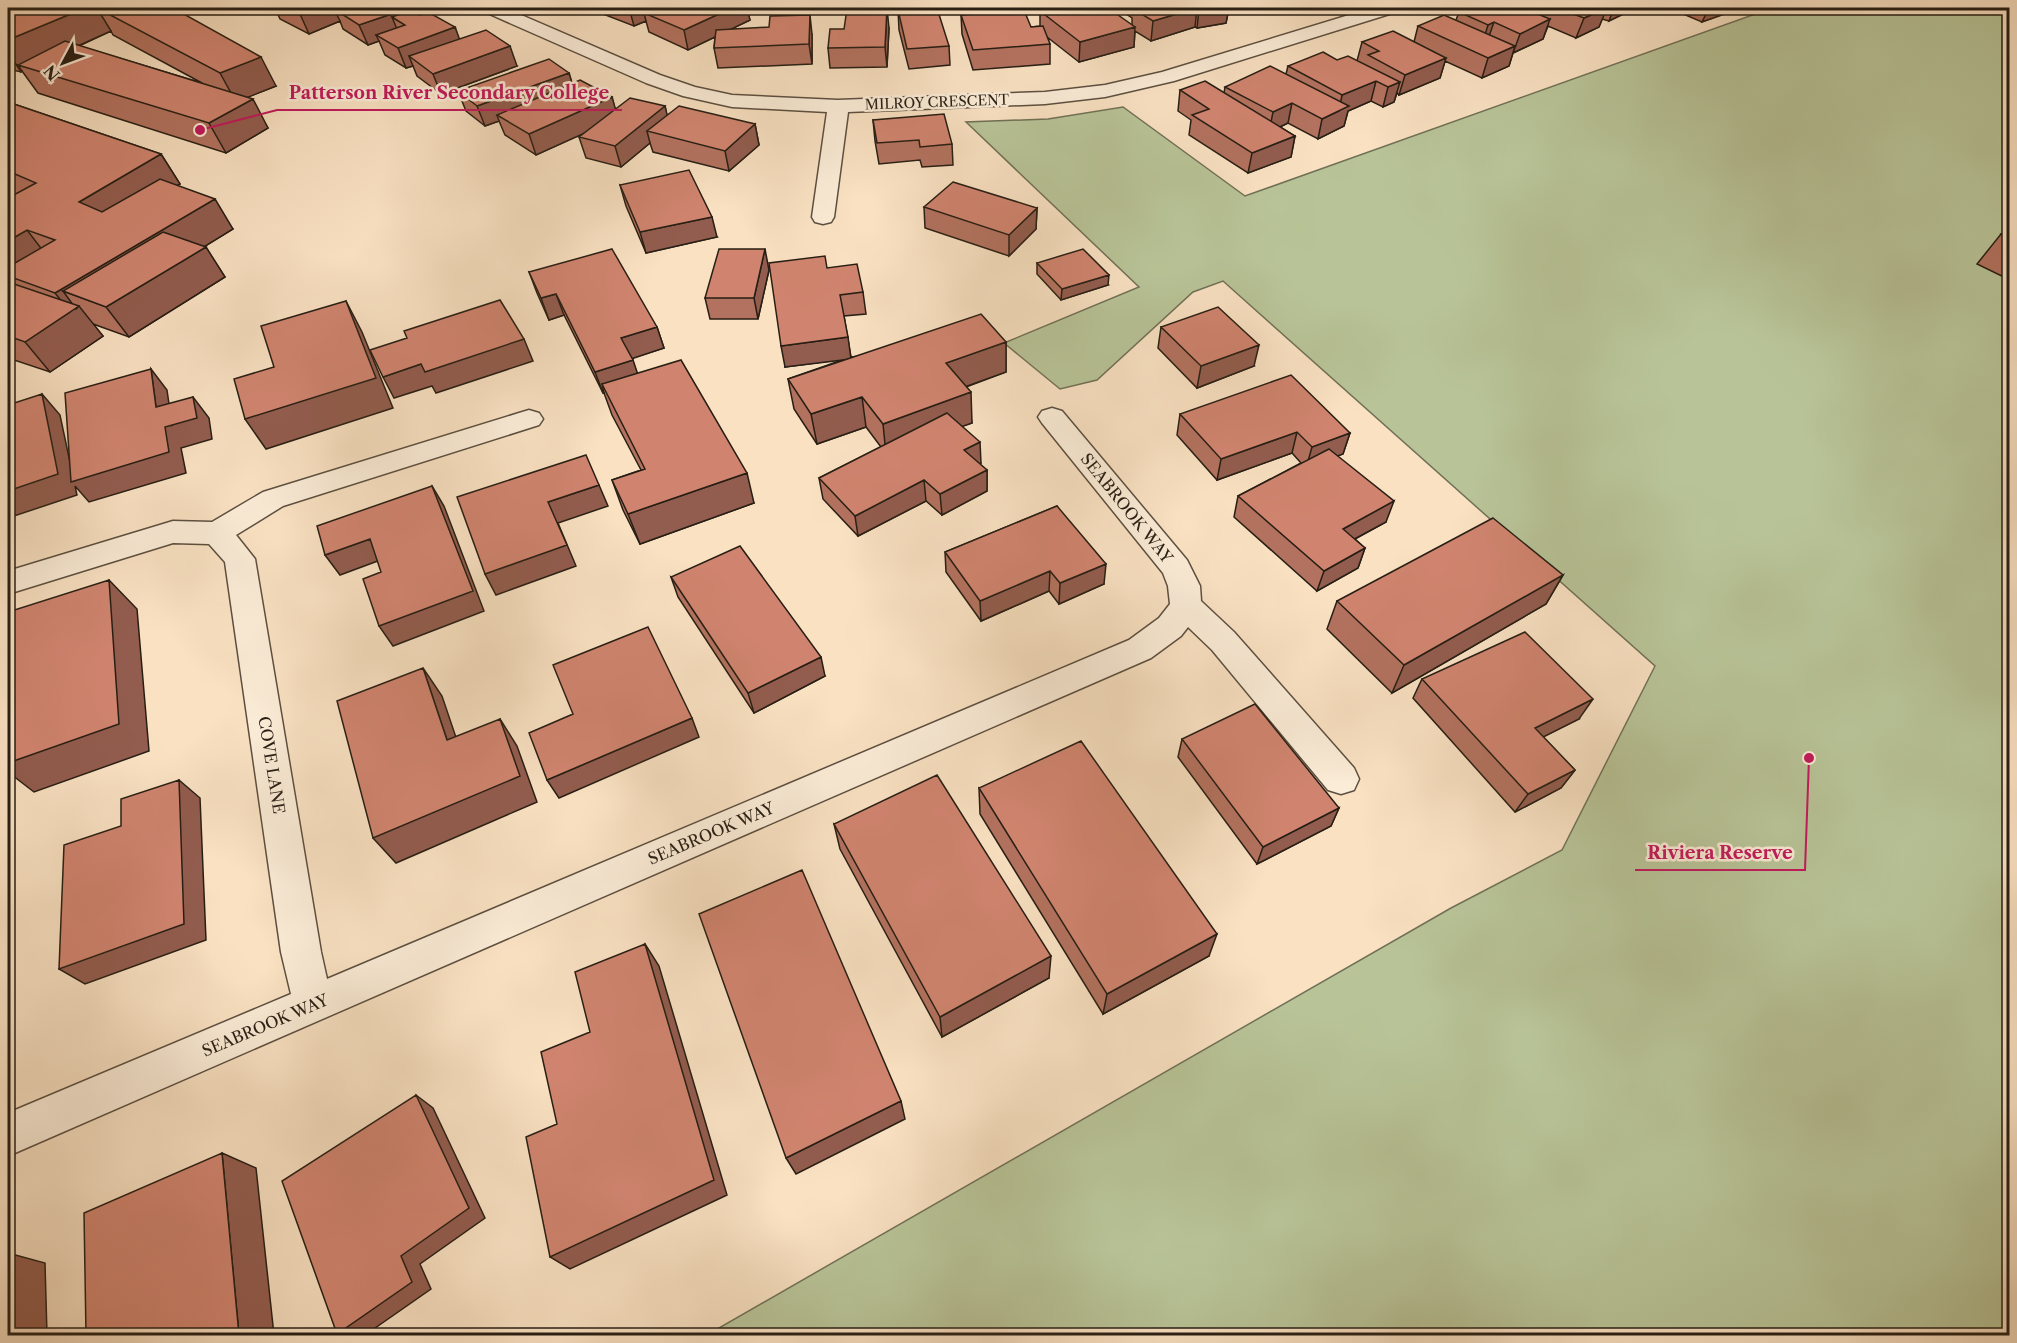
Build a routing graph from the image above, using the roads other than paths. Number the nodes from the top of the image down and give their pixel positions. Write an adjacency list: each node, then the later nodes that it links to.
1 (491, 8): 3 (street, MILROY CRESCENT)
2 (1390, 8): 3 (street, MILROY CRESCENT)
3 (838, 106): 4 (street)
4 (824, 218)
5 (1052, 417): 9 (street, SEABROOK WAY)
6 (529, 419): 7 (street)
7 (217, 533): 8 (street); 11 (street, COVE LANE)
8 (8, 582)
9 (1186, 606): 10 (street); 11 (street, SEABROOK WAY)
10 (1341, 779)
11 (313, 1004): 12 (street, SEABROOK WAY)
12 (8, 1135)

